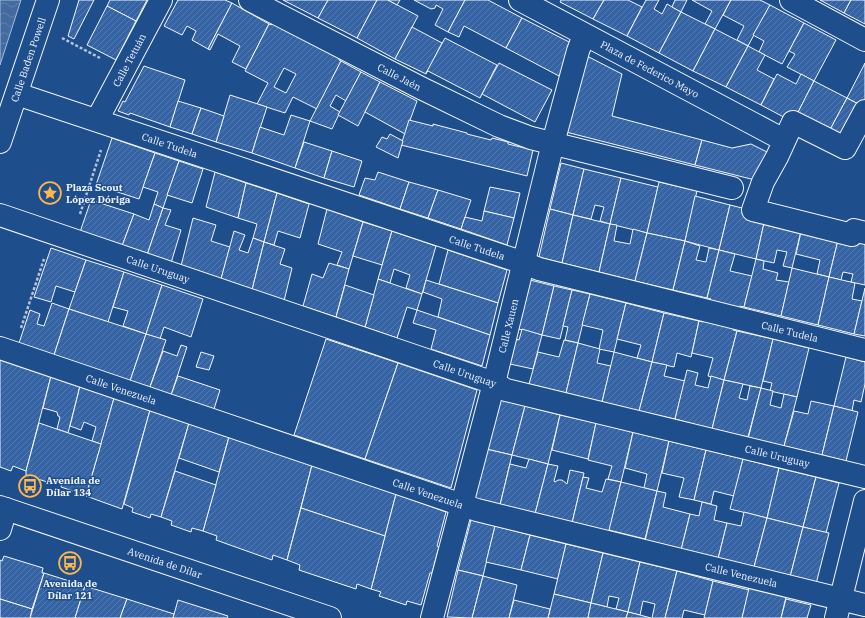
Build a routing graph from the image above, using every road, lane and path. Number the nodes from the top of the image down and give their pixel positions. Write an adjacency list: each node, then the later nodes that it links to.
1 (48, 0): 10 (street, Calle Baden Powell)
2 (161, 0): 12 (street, Calle Tetuán)
3 (250, 0): 15 (street, Calle Jaén)
4 (520, 0): 6 (street, Plaza de Federico Mayo)
5 (791, 0): 8 (street)
6 (584, 35): 13 (street, Plaza de Federico Mayo); 15 (street, Calle Xauen)
7 (62, 38): 9 (path)
8 (865, 40)
9 (101, 59)
10 (17, 94): 12 (street); 14 (street, Calle Baden Powell)
11 (865, 111): 20 (street)
12 (97, 120): 22 (street, Calle Tudela)
13 (780, 138)
14 (0, 142)
15 (553, 143): 17 (street); 22 (street, Calle Xauen)
16 (102, 149): 19 (path)
17 (732, 188)
18 (0, 215): 26 (street, Calle Uruguay)
19 (79, 216)
20 (865, 233)
21 (44, 259): 23 (path)
22 (524, 263): 25 (street, Calle Tudela); 26 (street, Calle Xauen)
23 (21, 329)
24 (0, 348): 29 (street, Calle Venezuela)
25 (865, 350)
26 (494, 384): 27 (street, Calle Uruguay); 29 (street, Calle Xauen)
27 (865, 477)
28 (865, 501): 32 (street)
29 (461, 505): 32 (street, Calle Venezuela); 35 (street, Calle Xauen)
30 (2, 515): 33 (street, Avenida de Dílar)
31 (865, 605): 32 (street, Calle Venezuela)
32 (838, 609)
33 (293, 612): 34 (street, Avenida de Dílar)
34 (330, 618)
35 (432, 618)

